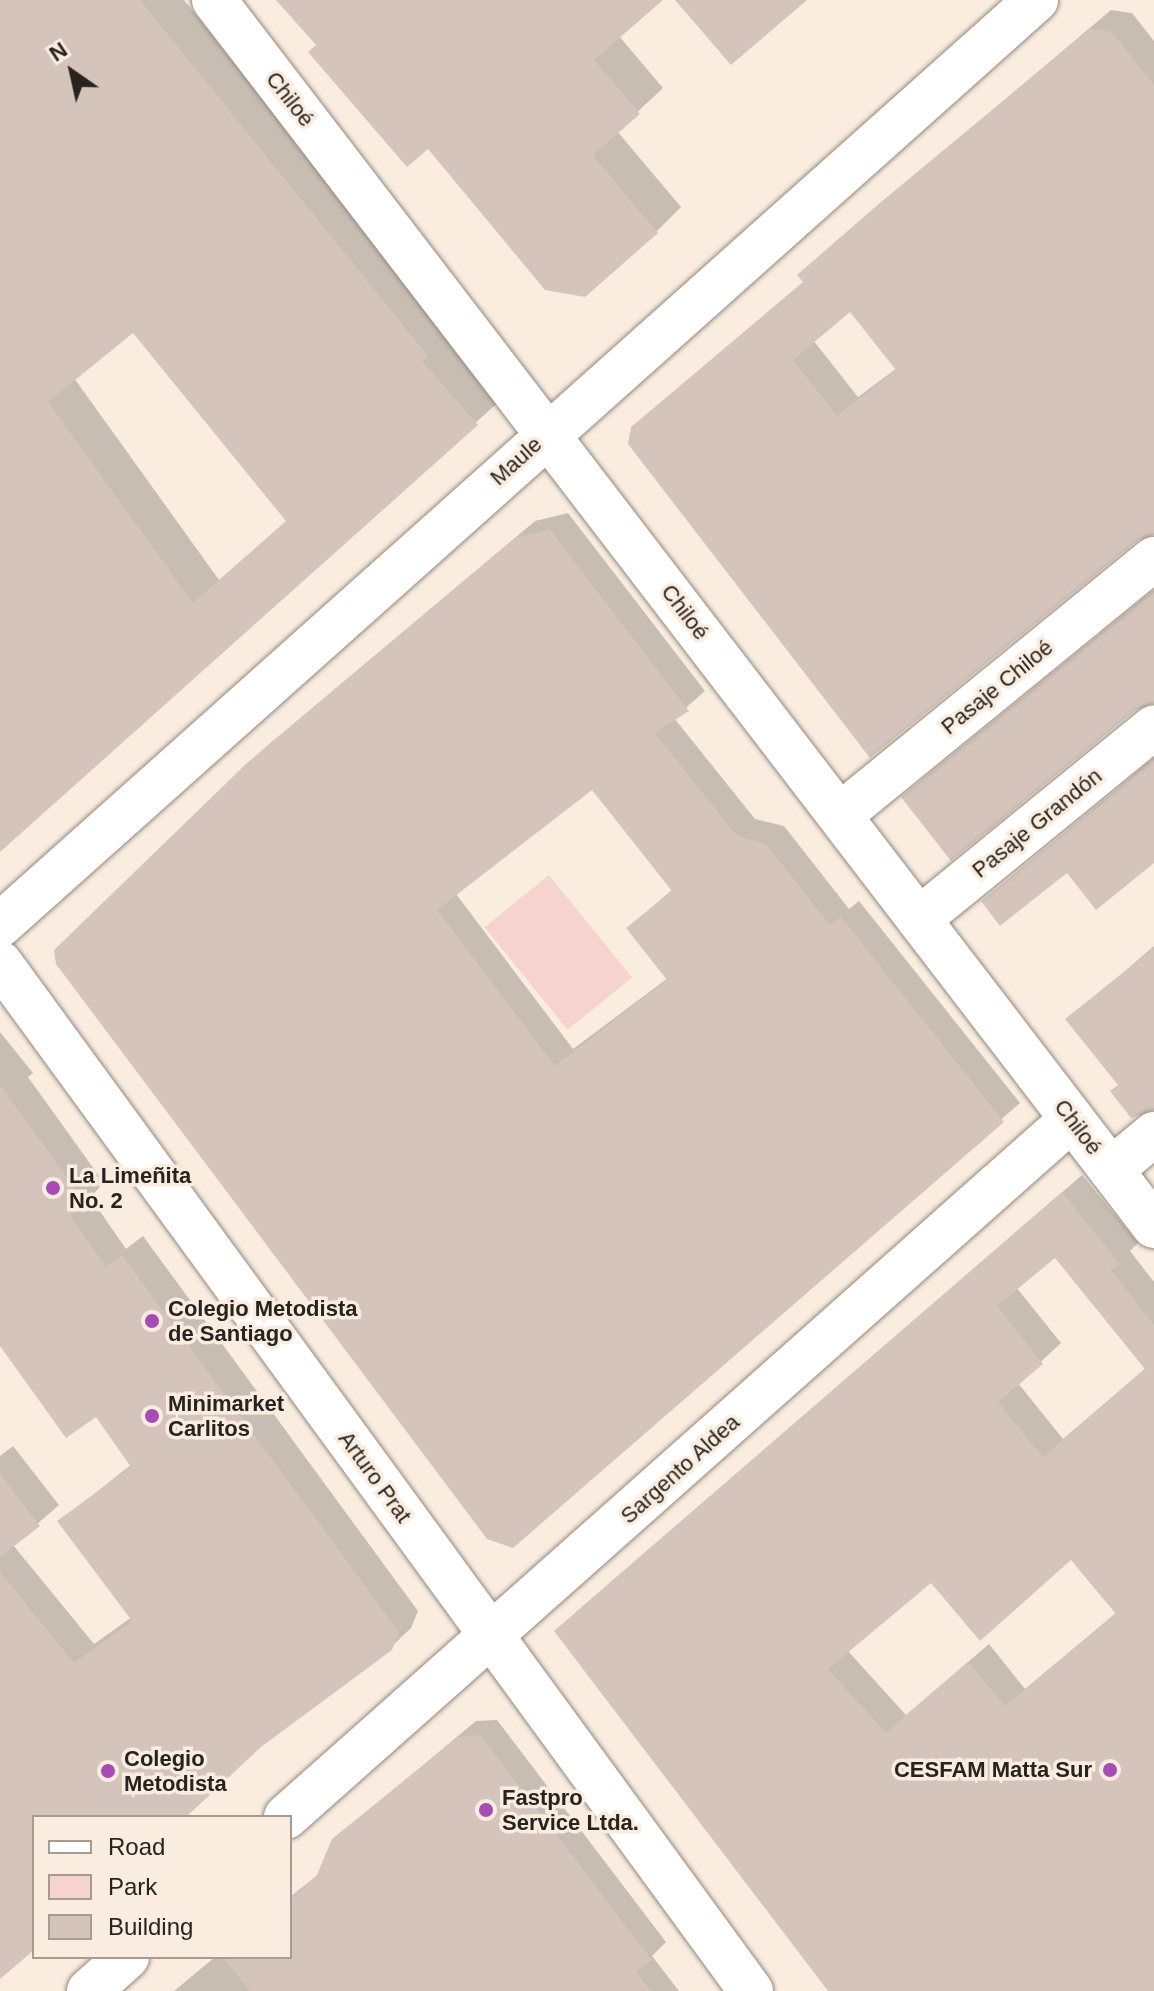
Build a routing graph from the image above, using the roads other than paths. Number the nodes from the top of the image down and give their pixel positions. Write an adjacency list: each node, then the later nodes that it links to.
1 (214, 0): 3 (street, Chiloé)
2 (1036, 0): 3 (street, Maule)
3 (547, 432): 6 (street, Chiloé); 8 (street, Maule)
4 (1154, 559): 6 (street, Pasaje Chiloé)
5 (1154, 727): 7 (street, Pasaje Grandón)
6 (840, 815): 7 (street, Chiloé)
7 (919, 919): 10 (street, Chiloé)
8 (0, 925)
9 (0, 963): 14 (street, Arturo Prat)
10 (1072, 1119): 12 (street, Chiloé); 14 (street, Sargento Aldea)
11 (1154, 1134): 12 (street)
12 (1111, 1170): 13 (street, Chiloé)
13 (1154, 1226)
14 (492, 1636): 15 (street, Sargento Aldea); 18 (street, Arturo Prat)
15 (288, 1815)
16 (125, 1959): 17 (street)
17 (89, 1991)
18 (751, 1991)

